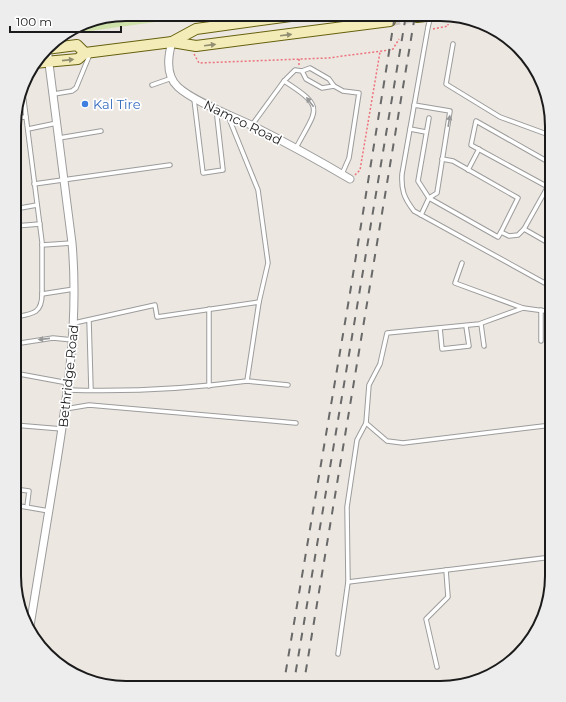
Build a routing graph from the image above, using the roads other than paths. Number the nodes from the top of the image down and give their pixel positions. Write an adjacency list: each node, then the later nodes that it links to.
1 (250, 21): 4 (main road)
2 (390, 21): 4 (main road, one-way to 2)
3 (430, 21): 19 (lane, bridge)
4 (172, 42): 7 (main road); 12 (street, Namco Road)
5 (453, 44): 31 (lane)
6 (56, 48): 7 (main road)
7 (88, 53): 9 (main road, one-way to 7); 16 (lane)
8 (48, 56): 9 (street, Bethridge Road)
9 (49, 62): 10 (main road); 16 (street, Bethridge Road)
10 (43, 63)
11 (302, 71): 13 (lane); 15 (lane); 15 (lane)
12 (172, 78): 14 (lane); 17 (street, Namco Road)
13 (284, 81): 26 (lane); 33 (lane, one-way to 13)
14 (152, 85)
15 (334, 86): 39 (lane)
16 (54, 94): 25 (street, Bethridge Road)
17 (194, 98): 20 (street, Namco Road); 20 (lane)
18 (24, 103): 23 (lane)
19 (414, 105): 28 (lane); 35 (lane, one-way to 19)
20 (216, 108): 21 (street, Namco Road)
21 (227, 114): 26 (street, Namco Road); 60 (lane)
22 (22, 117): 23 (lane)
23 (26, 117): 27 (lane)
24 (429, 118): 30 (lane)
25 (57, 123): 27 (lane); 32 (street, Bethridge Road)
26 (252, 126): 33 (street, Namco Road)
27 (28, 129): 42 (lane)
28 (410, 129): 30 (lane); 48 (lane)
29 (101, 131): 32 (lane)
30 (426, 132): 45 (lane)
31 (545, 133)
32 (60, 138): 41 (street, Bethridge Road)
33 (296, 148): 39 (street, Namco Road)
34 (479, 149): 36 (lane); 38 (lane); 43 (lane)
35 (442, 159): 38 (lane); 45 (lane)
36 (545, 160)
37 (170, 165): 41 (lane)
38 (468, 170): 52 (lane)
39 (342, 174): 40 (street, Namco Road)
40 (350, 179)
41 (65, 180): 42 (lane); 54 (street, Bethridge Road)
42 (34, 184): 46 (lane)
43 (545, 185)
44 (545, 192): 51 (lane)
45 (429, 198): 48 (lane); 52 (lane)
46 (37, 205): 47 (lane); 49 (lane)
47 (21, 208)
48 (421, 215): 57 (lane)
49 (40, 224): 50 (lane); 55 (lane)
50 (21, 226)
51 (524, 229): 52 (lane); 53 (lane)
52 (501, 232)
53 (545, 241)
54 (72, 243): 55 (lane); 58 (street, Bethridge Road)
55 (42, 246): 59 (lane)
56 (462, 263): 61 (lane)
57 (545, 283)
58 (74, 289): 59 (lane); 67 (street, Bethridge Road)
59 (42, 294): 65 (lane)
60 (259, 302): 62 (lane); 76 (lane)
61 (523, 308): 63 (lane); 68 (lane)
62 (209, 309): 66 (lane); 79 (lane)
63 (541, 310): 64 (lane); 72 (lane)
64 (545, 311)
65 (21, 317)
66 (89, 320): 67 (lane); 80 (lane)
67 (74, 323): 71 (street, Bethridge Road)
68 (481, 324): 69 (lane); 74 (lane)
69 (466, 326): 70 (lane); 70 (lane)
70 (440, 328): 83 (lane)
71 (74, 340): 73 (lane, one-way to 73); 78 (street, Bethridge Road)
72 (542, 341)
73 (21, 343)
74 (484, 346)
75 (21, 375): 78 (lane)
76 (247, 381): 77 (lane); 79 (lane)
77 (288, 385)
78 (68, 386): 80 (lane); 81 (street, Bethridge Road)
79 (209, 386): 80 (lane)
80 (91, 390)
81 (65, 409): 82 (lane); 86 (street, Bethridge Road)
82 (296, 423)
83 (366, 423): 85 (lane); 93 (lane)
84 (21, 426): 86 (lane)
85 (545, 426)
86 (62, 429): 90 (street, Bethridge Road)
87 (21, 490): 89 (lane)
88 (21, 506): 89 (lane)
89 (26, 507): 90 (lane)
90 (49, 511): 94 (street, Bethridge Road)
91 (545, 558): 92 (lane)
92 (446, 570): 93 (lane); 96 (lane)
93 (348, 582): 95 (lane)
94 (31, 620)
95 (338, 654)
96 (436, 667)

